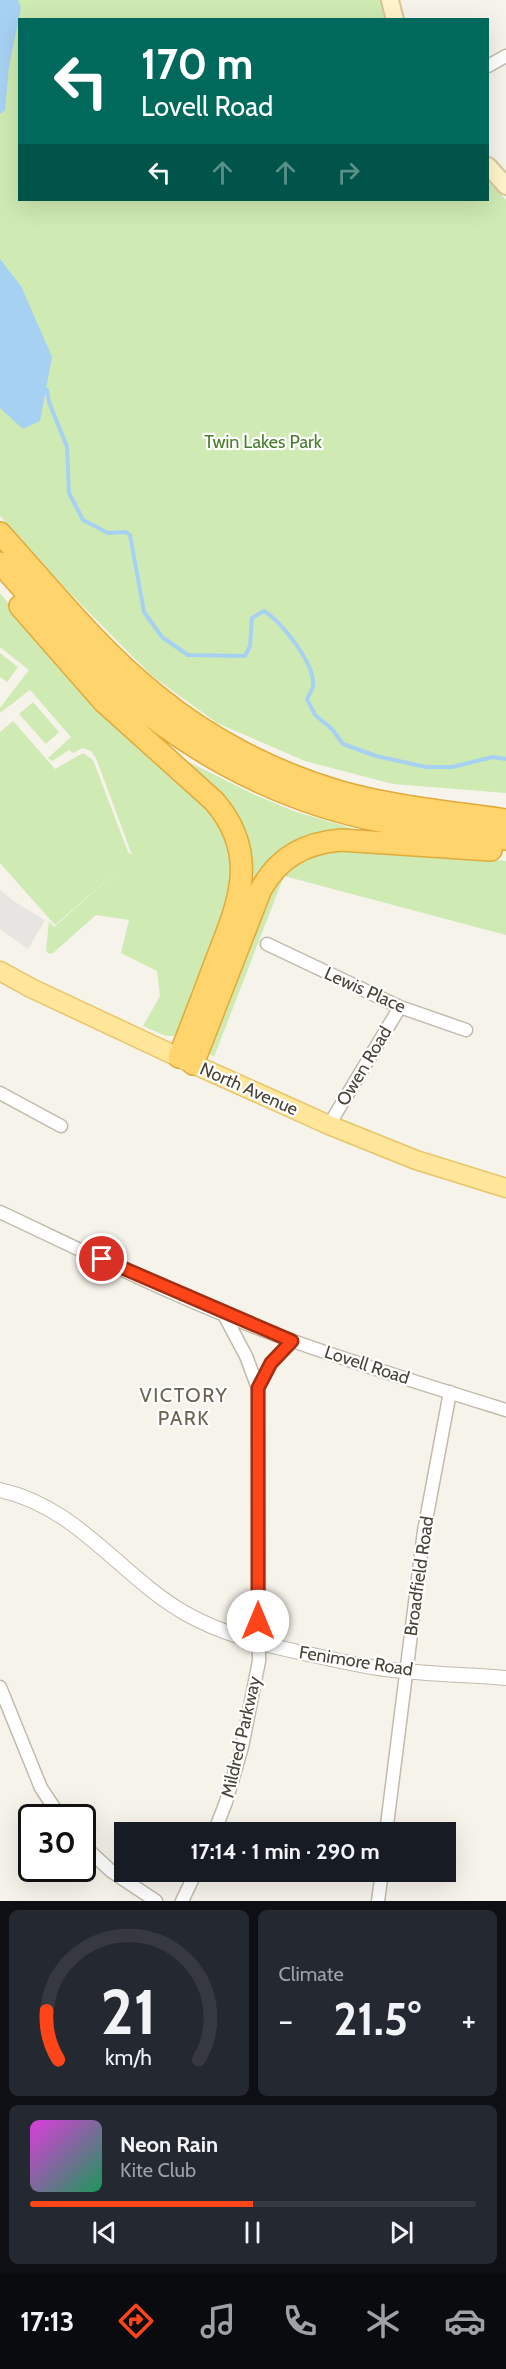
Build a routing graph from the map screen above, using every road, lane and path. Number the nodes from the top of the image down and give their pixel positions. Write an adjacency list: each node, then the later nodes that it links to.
1 (390, 0): 2 (main road)
2 (394, 18)
3 (506, 56): 4 (street)
4 (489, 65)
5 (489, 167): 6 (main road)
6 (506, 186)
7 (0, 533): 10 (highway)
8 (0, 563): 13 (highway)
9 (0, 582): 19 (highway)
10 (339, 791): 11 (highway); 12 (highway)
11 (506, 806)
12 (506, 820)
13 (506, 839)
14 (506, 850): 19 (highway)
15 (267, 944): 17 (street, Lewis Place)
16 (0, 971): 19 (main road, North Avenue)
17 (400, 1007): 18 (street, Lewis Place); 21 (street, Owen Road)
18 (466, 1030)
19 (186, 1061): 21 (main road, North Avenue)
20 (0, 1093): 22 (street)
21 (329, 1125): 23 (main road, North Avenue)
22 (61, 1126)
23 (506, 1188)
24 (0, 1212): 25 (street, Lovell Road)
25 (223, 1313): 26 (street, Lovell Road); 27 (street, Mildred Parkway)
26 (292, 1341): 27 (street, Mildred Parkway); 28 (street, Lovell Road)
27 (258, 1388): 31 (street, Mildred Parkway)
28 (450, 1392): 29 (street, Lovell Road); 32 (street, Broadfield Road)
29 (506, 1410)
30 (0, 1490): 31 (street, Fenimore Road)
31 (258, 1643): 32 (street, Fenimore Road); 36 (street, Mildred Parkway)
32 (405, 1671): 33 (street, Fenimore Road); 37 (street, Broadfield Road)
33 (506, 1678)
34 (0, 1687): 35 (street)
35 (52, 1804)
36 (218, 1822)
37 (387, 1822)
38 (96, 1856): 41 (street)
39 (191, 1882): 42 (street)
40 (381, 1882): 43 (street)
41 (156, 1901)
42 (182, 1901)
43 (378, 1901)

